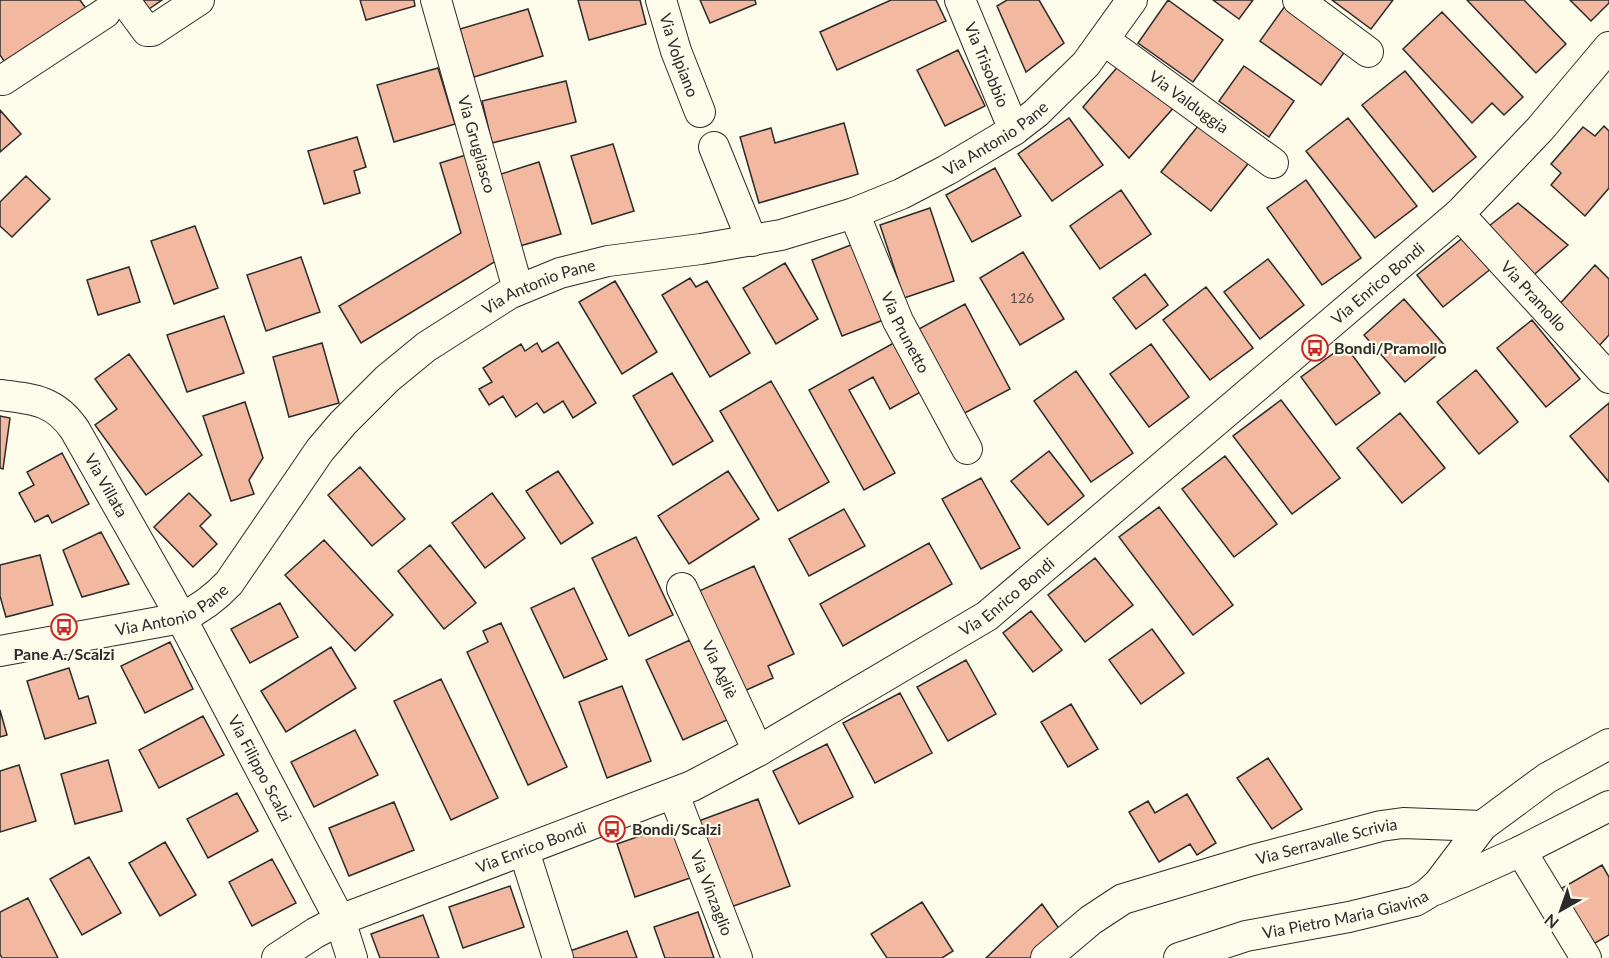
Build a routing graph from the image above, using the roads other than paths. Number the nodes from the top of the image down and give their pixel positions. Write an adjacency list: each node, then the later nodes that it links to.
1 (199, 0): 7 (street)
2 (436, 0): 20 (street, Via Grugliasco)
3 (661, 0): 13 (street, Via Volpiano)
4 (960, 0): 14 (street, Via Trisobbio)
5 (1132, 0): 8 (street, Via Antonio Pane)
6 (1298, 0): 10 (street)
7 (115, 6): 12 (street)
8 (1104, 40): 14 (street, Via Antonio Pane); 16 (street, Via Valduggia)
9 (1609, 47): 11 (street, Via Enrico Bondi)
10 (1368, 51)
11 (1599, 78): 18 (street, Via Enrico Bondi)
12 (0, 79)
13 (700, 112)
14 (1014, 130): 17 (street, Via Antonio Pane)
15 (714, 147): 19 (street)
16 (1273, 163)
17 (854, 213): 19 (street, Via Antonio Pane); 23 (street, Via Prunetto)
18 (1459, 214): 21 (street, Via Pramollo); 27 (street, Via Enrico Bondi)
19 (752, 241): 20 (street, Via Antonio Pane)
20 (518, 289): 25 (street, Via Antonio Pane)
21 (1609, 378)
22 (0, 395): 25 (street, Via Villata)
23 (967, 448)
24 (682, 588): 27 (street, Via Agliè)
25 (180, 618): 26 (street, Via Antonio Pane); 35 (street, Via Filippo Scalzi)
26 (0, 651)
27 (758, 751): 29 (street, Via Enrico Bondi)
28 (1606, 754): 31 (street)
29 (674, 795): 32 (street, Via Enrico Bondi); 39 (street, Via Vinzaglio)
30 (1609, 806): 33 (street)
31 (1482, 826): 34 (street, Via Pietro Maria Giavina); 40 (street, Via Serravalle Scrivia)
32 (524, 851): 35 (street, Via Enrico Bondi); 38 (street)
33 (1521, 851): 34 (street); 42 (street)
34 (1427, 894): 41 (street, Via Pietro Maria Giavina)
35 (340, 920): 36 (street, Via Enrico Bondi); 37 (street, Via Filippo Scalzi)
36 (277, 958)
37 (352, 958)
38 (558, 958)
39 (737, 958)
40 (1046, 958)
41 (1179, 958)
42 (1586, 958)

